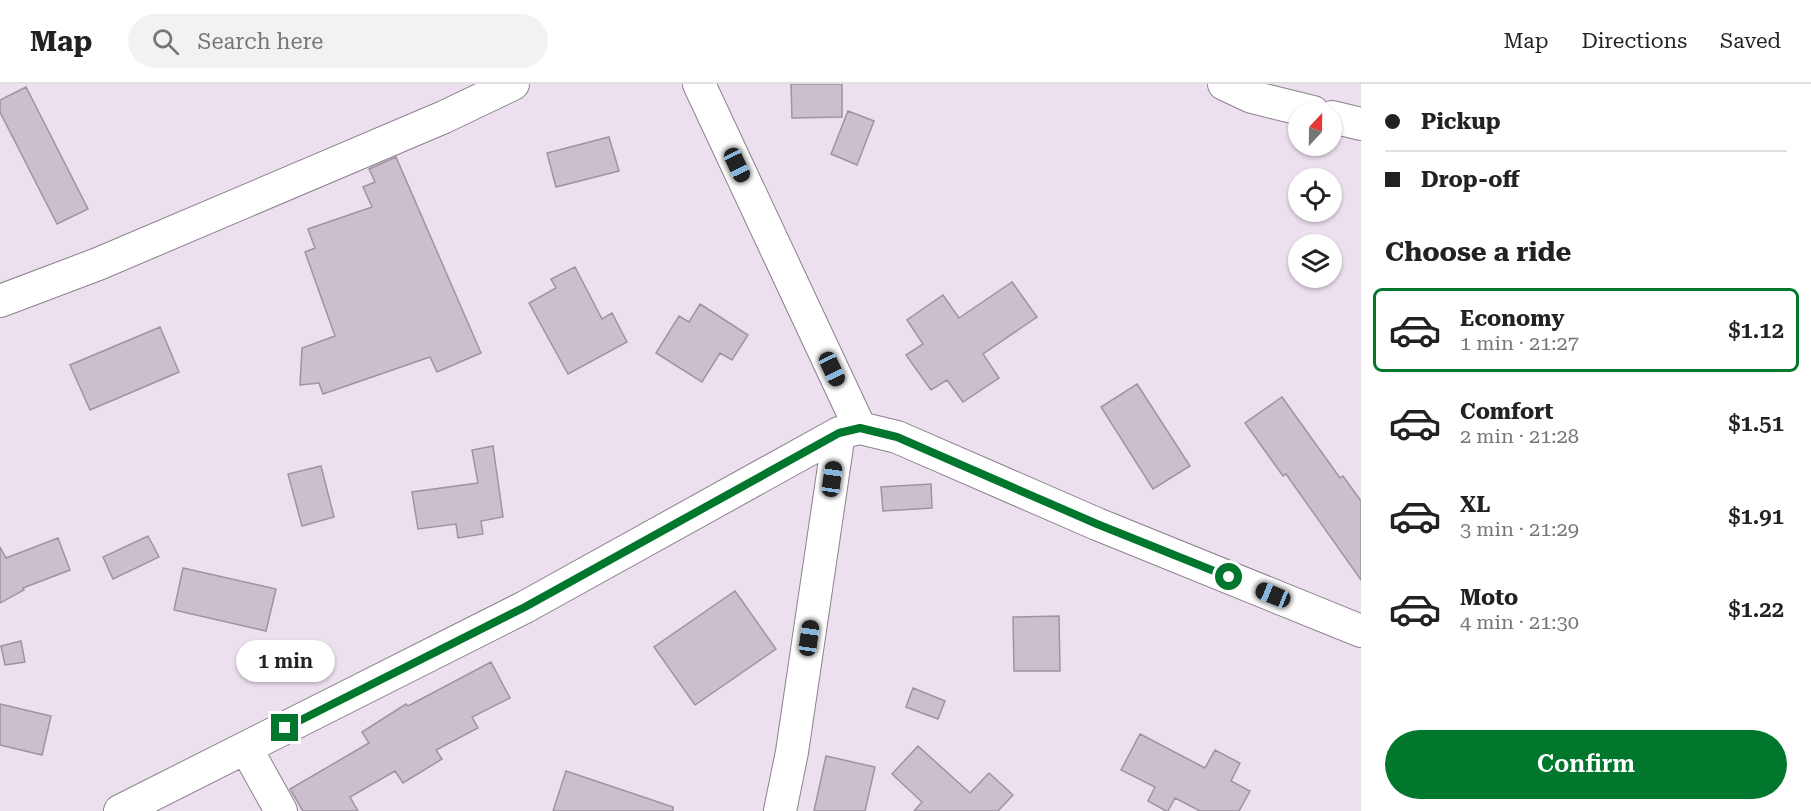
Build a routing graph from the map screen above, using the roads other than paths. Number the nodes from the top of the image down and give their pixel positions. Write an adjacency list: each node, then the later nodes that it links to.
1 (513, 84): 7 (street)
2 (699, 84): 8 (street)
3 (1224, 84): 4 (street)
4 (1288, 106)
5 (1342, 119): 6 (street)
6 (1361, 124)
7 (0, 301)
8 (849, 431): 9 (street); 10 (street); 13 (street)
9 (1361, 631)
10 (246, 748): 11 (street); 12 (street)
11 (120, 811)
12 (281, 811)
13 (780, 811)

